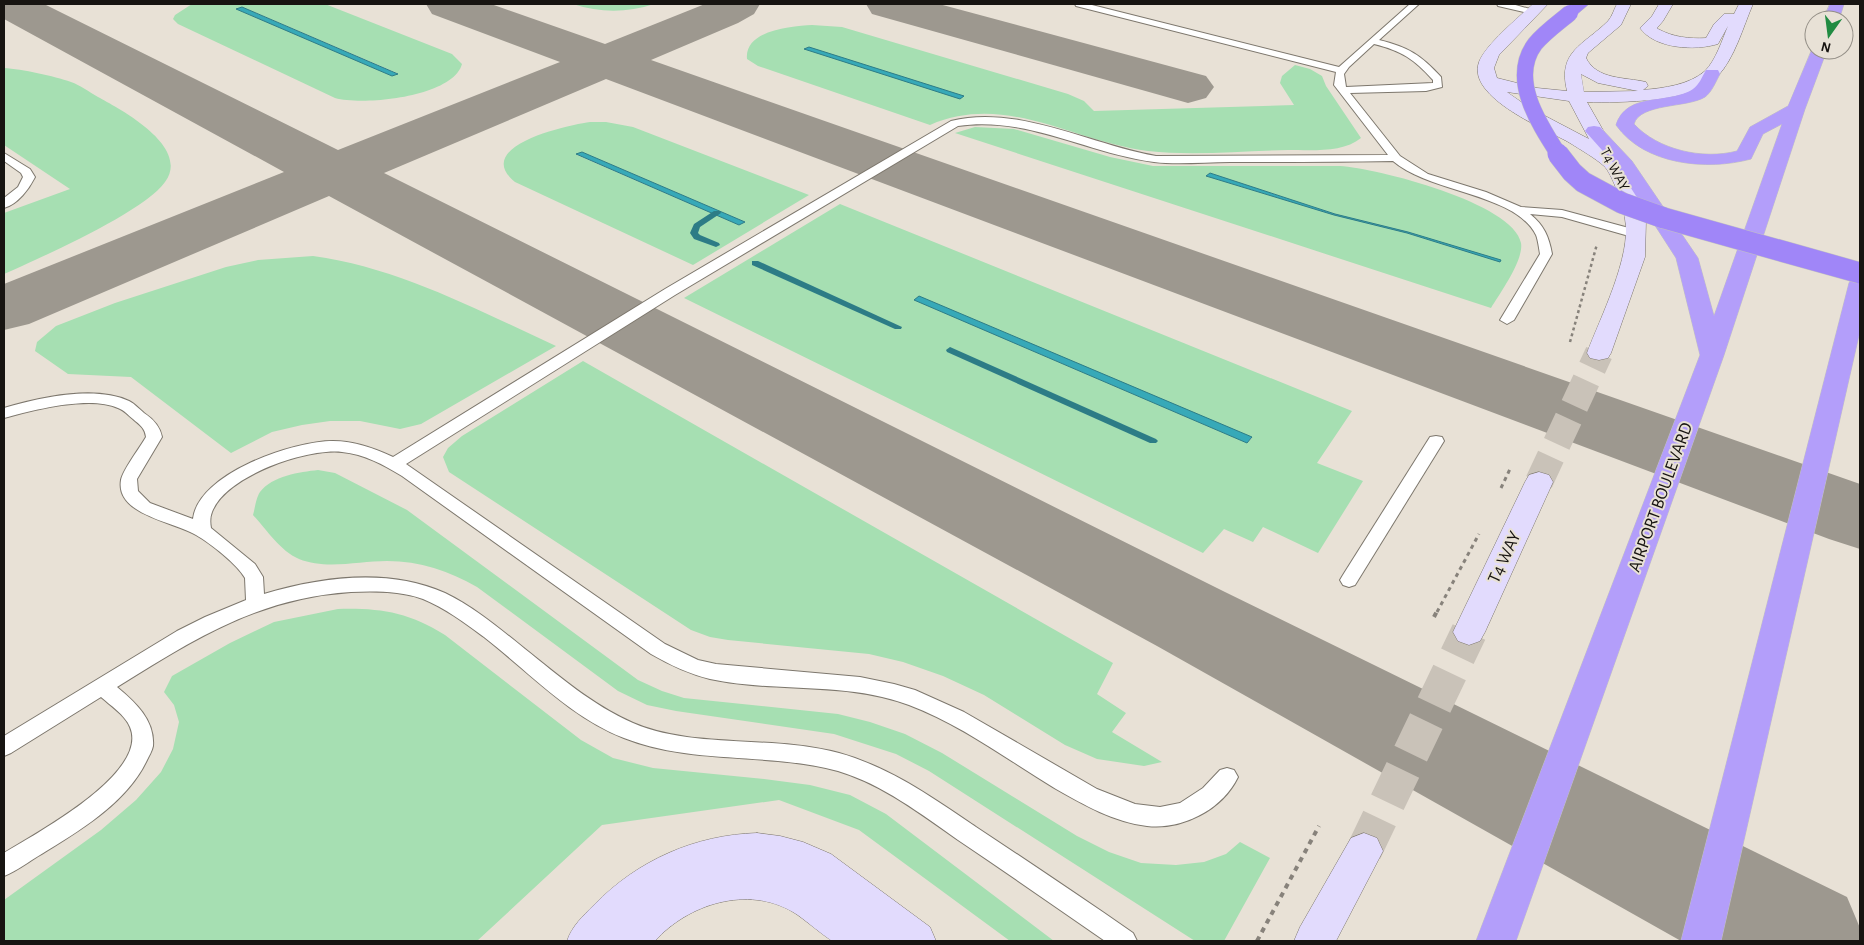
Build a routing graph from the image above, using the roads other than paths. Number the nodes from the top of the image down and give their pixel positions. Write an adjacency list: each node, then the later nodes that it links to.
1 (1079, 4): 14 (lane)
2 (1415, 4): 11 (lane)
3 (1501, 4): 8 (lane)
4 (1624, 4): 10 (main road, T4 WAY)
5 (1662, 4): 10 (main road)
6 (1666, 4): 7 (main road)
7 (1744, 4): 15 (main road)
8 (1537, 7): 16 (main road)
9 (1576, 9): 28 (highway, bridge)
10 (1599, 36): 12 (main road, T4 WAY)
11 (1373, 41): 14 (lane); 18 (lane)
12 (1578, 58): 17 (main road); 19 (main road, T4 WAY)
13 (1815, 60): 20 (highway, AIRPORT BOULEVARD)
14 (1341, 70): 18 (lane)
15 (1712, 74): 17 (main road); 20 (highway)
16 (1490, 81): 19 (main road); 24 (main road)
17 (1696, 84): 19 (main road)
18 (1343, 90): 23 (lane)
19 (1576, 96): 21 (main road, T4 WAY)
20 (1796, 109): 32 (highway, AIRPORT BOULEVARD)
21 (1594, 131): 24 (main road, T4 WAY); 32 (highway)
22 (4, 156): 25 (lane)
23 (1396, 158): 26 (lane); 35 (lane)
24 (1617, 172): 27 (main road, T4 WAY)
25 (4, 204)
26 (1517, 211): 27 (lane); 30 (lane)
27 (1636, 234): 31 (main road, T4 WAY)
28 (1860, 273)
29 (1859, 295): 53 (highway)
30 (1507, 320)
31 (1599, 353)
32 (1712, 355): 52 (highway, AIRPORT BOULEVARD)
33 (4, 414): 37 (lane)
34 (1436, 441): 38 (lane)
35 (393, 464): 37 (lane); 43 (lane)
36 (1539, 482): 40 (main road, T4 WAY)
37 (202, 530): 39 (lane)
38 (1349, 580)
39 (256, 602): 41 (lane); 50 (lane)
40 (1469, 632)
41 (102, 686): 42 (lane); 45 (lane)
42 (4, 747)
43 (1227, 777)
44 (1364, 851): 51 (main road)
45 (4, 865)
46 (587, 941): 49 (main road)
47 (629, 941): 48 (main road)
48 (864, 941)
49 (916, 941)
50 (1125, 941)
51 (1314, 941)
52 (1496, 941)
53 (1701, 941)

